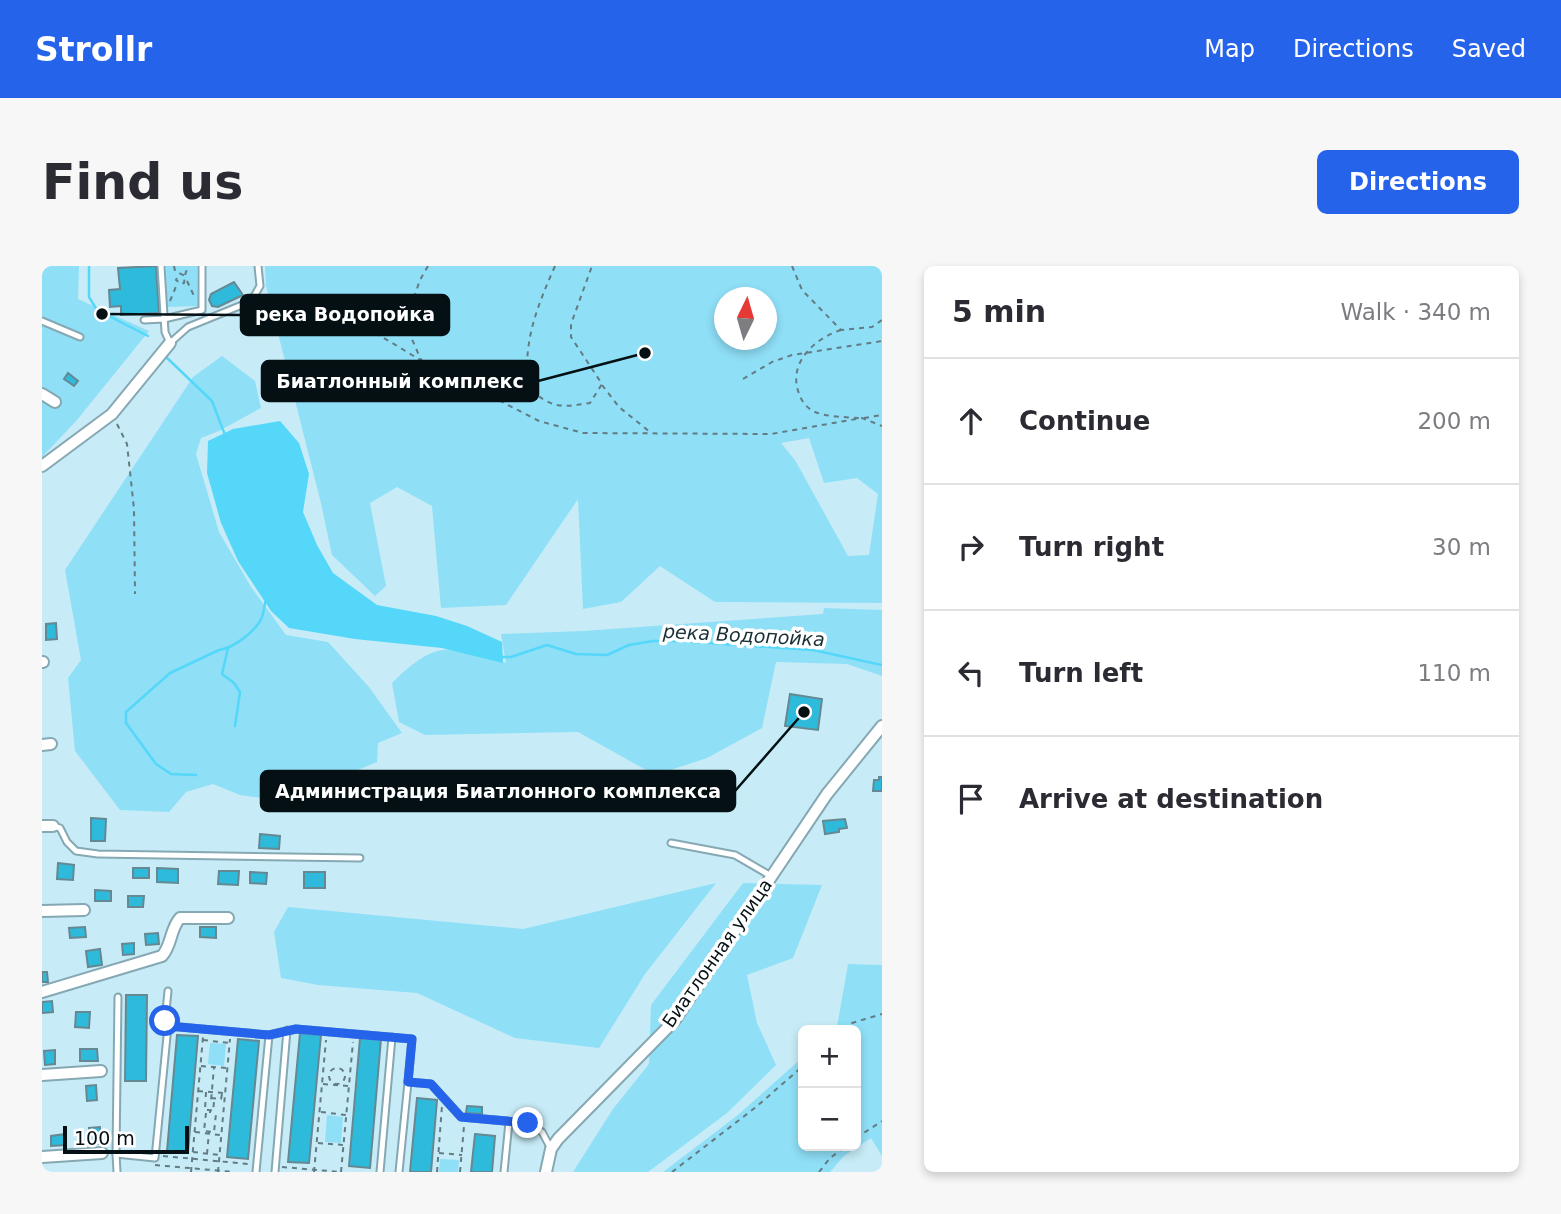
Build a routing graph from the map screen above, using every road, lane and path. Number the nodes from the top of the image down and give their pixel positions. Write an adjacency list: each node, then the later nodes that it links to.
1 (161, 266): 16 (lane)
2 (174, 266): 10 (path)
3 (188, 266): 11 (path)
4 (202, 266): 16 (lane)
5 (258, 266): 13 (lane)
6 (428, 266): 25 (path)
7 (555, 266): 27 (path)
8 (592, 266): 27 (path)
9 (792, 266): 20 (path)
10 (179, 274): 11 (path); 12 (path)
11 (186, 278): 12 (path); 14 (path)
12 (178, 283): 15 (path)
13 (253, 298): 23 (lane); 25 (path)
14 (198, 301)
15 (170, 307)
16 (164, 319): 17 (lane); 23 (lane)
17 (144, 320)
18 (882, 320): 20 (path)
19 (42, 321): 21 (lane)
20 (841, 330): 24 (path)
21 (80, 337)
22 (882, 341): 24 (path)
23 (170, 343): 30 (street)
24 (805, 352): 26 (path); 32 (path)
25 (421, 360): 34 (path)
26 (743, 379)
27 (602, 384): 34 (path)
28 (42, 394): 29 (street)
29 (55, 402)
30 (112, 414): 35 (street); 36 (path)
31 (882, 415): 32 (path)
32 (862, 418): 33 (path); 34 (path)
33 (882, 426)
34 (651, 432)
35 (46, 463)
36 (135, 594)
37 (882, 726): 41 (street, Биатлонная улица)
38 (47, 826): 40 (lane)
39 (671, 843): 41 (lane)
40 (360, 858)
41 (771, 876): 95 (street, Биатлонная улица)
42 (85, 910): 43 (street)
43 (42, 911)
44 (228, 918): 46 (street)
45 (168, 991): 50 (lane)
46 (42, 992)
47 (118, 997): 100 (lane)
48 (882, 1014): 49 (path)
49 (850, 1025)
50 (168, 1026): 51 (lane); 102 (lane)
51 (204, 1029): 53 (lane); 58 (path)
52 (287, 1030): 54 (lane); 56 (lane); 112 (lane)
53 (231, 1031): 56 (lane); 59 (path)
54 (327, 1031): 55 (lane); 69 (path)
55 (353, 1034): 57 (lane); 71 (path)
56 (269, 1035): 110 (lane)
57 (391, 1037): 68 (lane); 121 (lane)
58 (203, 1040): 59 (path); 61 (path)
59 (230, 1043): 63 (path)
60 (339, 1064): 64 (path)
61 (201, 1066): 62 (path); 72 (path)
62 (214, 1067): 63 (path); 74 (path)
63 (228, 1068): 75 (path)
64 (338, 1069): 70 (path); 70 (path)
65 (101, 1070): 67 (street)
66 (798, 1070): 127 (path)
67 (42, 1075)
68 (408, 1082): 76 (lane); 122 (lane)
69 (322, 1084): 70 (path); 81 (path)
70 (336, 1085): 71 (path)
71 (349, 1086): 85 (path)
72 (198, 1091): 73 (path); 79 (path)
73 (206, 1092): 74 (path); 78 (path)
74 (212, 1092): 75 (path); 77 (path)
75 (223, 1093): 77 (path); 84 (path)
76 (443, 1098): 86 (lane); 99 (path)
77 (211, 1100): 78 (path); 80 (path)
78 (205, 1101): 80 (path)
79 (196, 1112): 82 (path); 89 (path)
80 (210, 1112): 82 (path); 83 (path)
81 (320, 1112): 85 (path); 93 (path)
82 (206, 1113): 90 (path)
83 (216, 1114): 84 (path); 90 (path)
84 (223, 1115): 91 (path)
85 (346, 1115): 94 (path)
86 (465, 1118): 88 (lane); 104 (path)
87 (882, 1121): 92 (path)
88 (509, 1122): 95 (lane); 125 (lane)
89 (195, 1132): 90 (path); 97 (path)
90 (209, 1133): 91 (path); 101 (path)
91 (222, 1135): 103 (path)
92 (861, 1135)
93 (317, 1143): 94 (path); 115 (path)
94 (344, 1145): 120 (path)
95 (551, 1149): 126 (street)
96 (839, 1151): 128 (path)
97 (193, 1152): 101 (path); 106 (path)
98 (102, 1153): 105 (street)
99 (438, 1153): 104 (path); 123 (path)
100 (117, 1154): 102 (lane); 117 (lane)
101 (207, 1154): 103 (path)
102 (155, 1155): 106 (path)
103 (220, 1155): 108 (path)
104 (462, 1155): 124 (path)
105 (42, 1157)
106 (192, 1159): 107 (path); 113 (path)
107 (206, 1160): 108 (path); 111 (path)
108 (219, 1161): 110 (path); 114 (path)
109 (154, 1165): 113 (path)
110 (257, 1165): 119 (lane)
111 (205, 1169): 113 (path); 114 (path)
112 (275, 1169): 115 (path)
113 (191, 1170)
114 (218, 1171): 118 (path)
115 (315, 1171): 116 (path)
116 (328, 1171): 120 (path)
117 (117, 1172)
118 (234, 1172)
119 (256, 1172)
120 (341, 1172)
121 (380, 1172)
122 (399, 1172)
123 (437, 1172)
124 (460, 1172)
125 (504, 1172)
126 (547, 1172)
127 (672, 1172)
128 (819, 1172)

